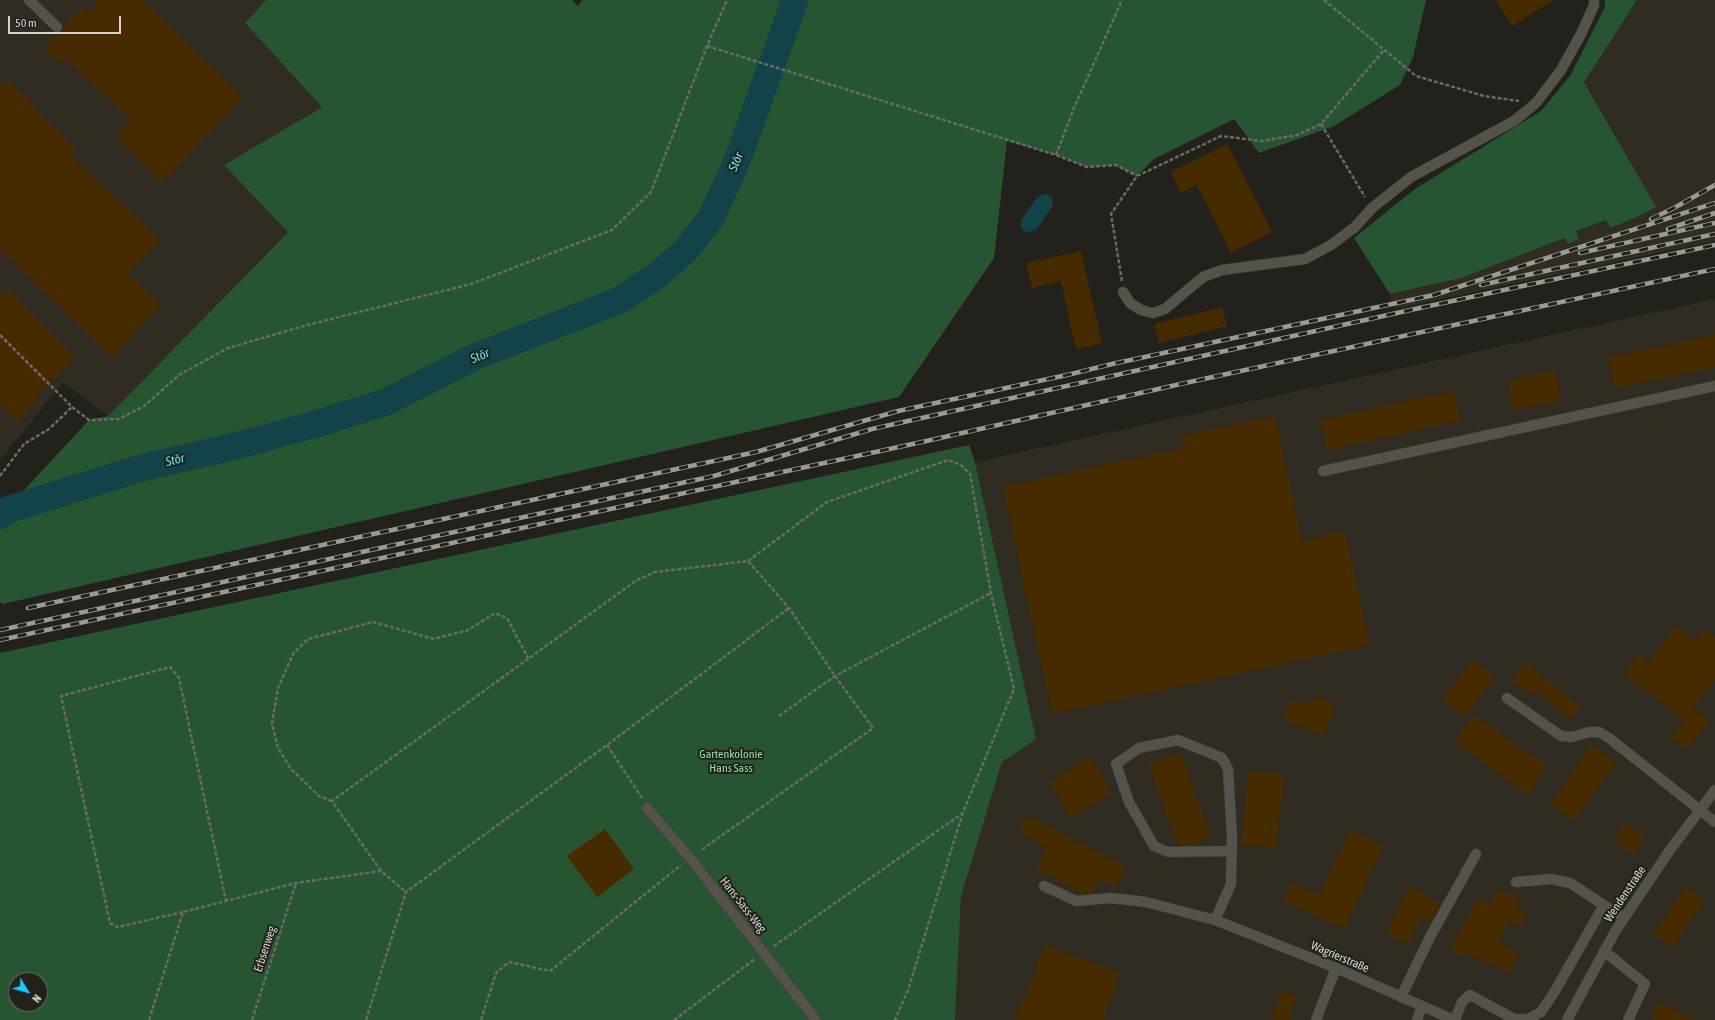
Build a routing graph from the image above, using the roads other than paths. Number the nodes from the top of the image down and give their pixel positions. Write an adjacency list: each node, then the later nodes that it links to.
1 (29, 0): 3 (street)
2 (1594, 0): 4 (street)
3 (57, 27)
4 (1123, 292)
5 (1715, 386): 6 (street)
6 (1323, 471)
7 (1507, 698): 10 (street)
8 (1715, 790): 10 (street, Wendenstraße)
9 (647, 808): 23 (street, Hans-Sass-Weg)
10 (1699, 810): 11 (street); 17 (street, Wendenstraße)
11 (1715, 822)
12 (1232, 851): 12 (street); 18 (street)
13 (1476, 854): 21 (street)
14 (1516, 882): 16 (street)
15 (1044, 886): 18 (street, Wagrierstraße)
16 (1604, 905): 17 (street); 26 (street)
17 (1624, 918): 19 (street, Wendenstraße)
18 (1215, 920): 20 (street, Wagrierstraße)
19 (1604, 951): 27 (street, Wendenstraße); 28 (street)
20 (1336, 968): 21 (street, Wagrierstraße); 24 (street)
21 (1401, 997): 22 (street, Wagrierstraße)
22 (1422, 1006): 25 (street); 26 (street, Wagrierstraße)
23 (816, 1020)
24 (1316, 1020)
25 (1417, 1020)
26 (1455, 1020)
27 (1567, 1020)
28 (1628, 1020)

